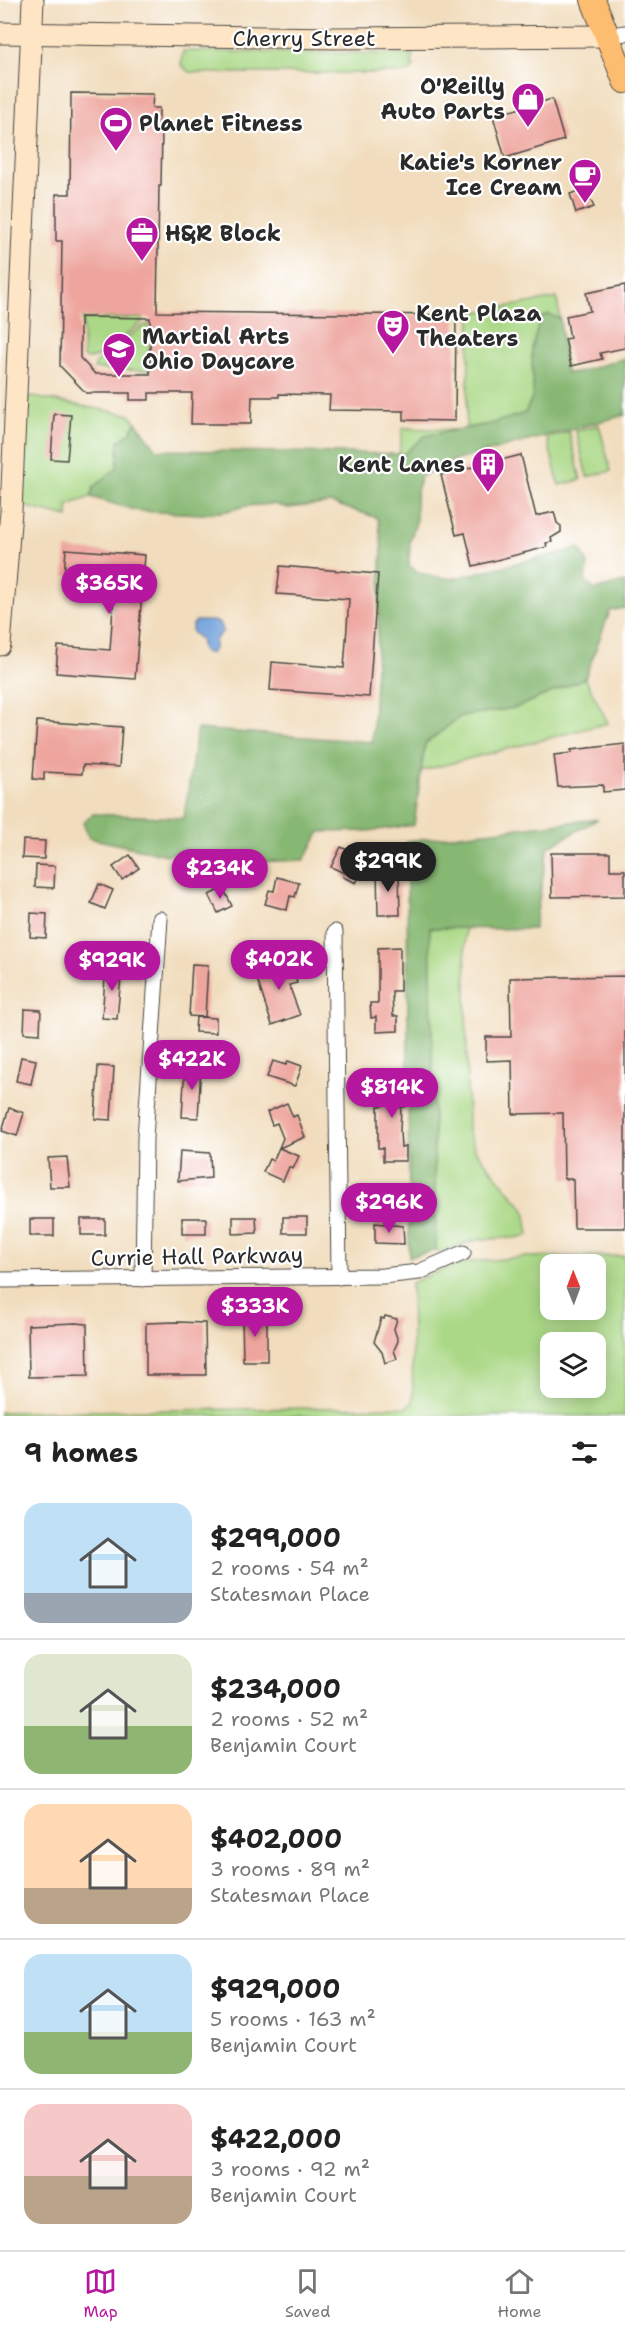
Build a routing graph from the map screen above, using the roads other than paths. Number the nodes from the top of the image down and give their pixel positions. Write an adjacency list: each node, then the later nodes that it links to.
1 (33, 0): 4 (street)
2 (593, 0): 5 (main road)
3 (0, 33): 4 (street, Cherry Street)
4 (31, 34): 5 (street, Cherry Street); 7 (street)
5 (616, 34): 6 (main road)
6 (625, 81)
7 (0, 645)
8 (160, 919): 12 (street)
9 (335, 932): 11 (street)
10 (463, 1253): 11 (street, Currie Hall Parkway)
11 (339, 1277): 12 (street, Currie Hall Parkway)
12 (143, 1279): 13 (street, Currie Hall Parkway)
13 (0, 1280)

